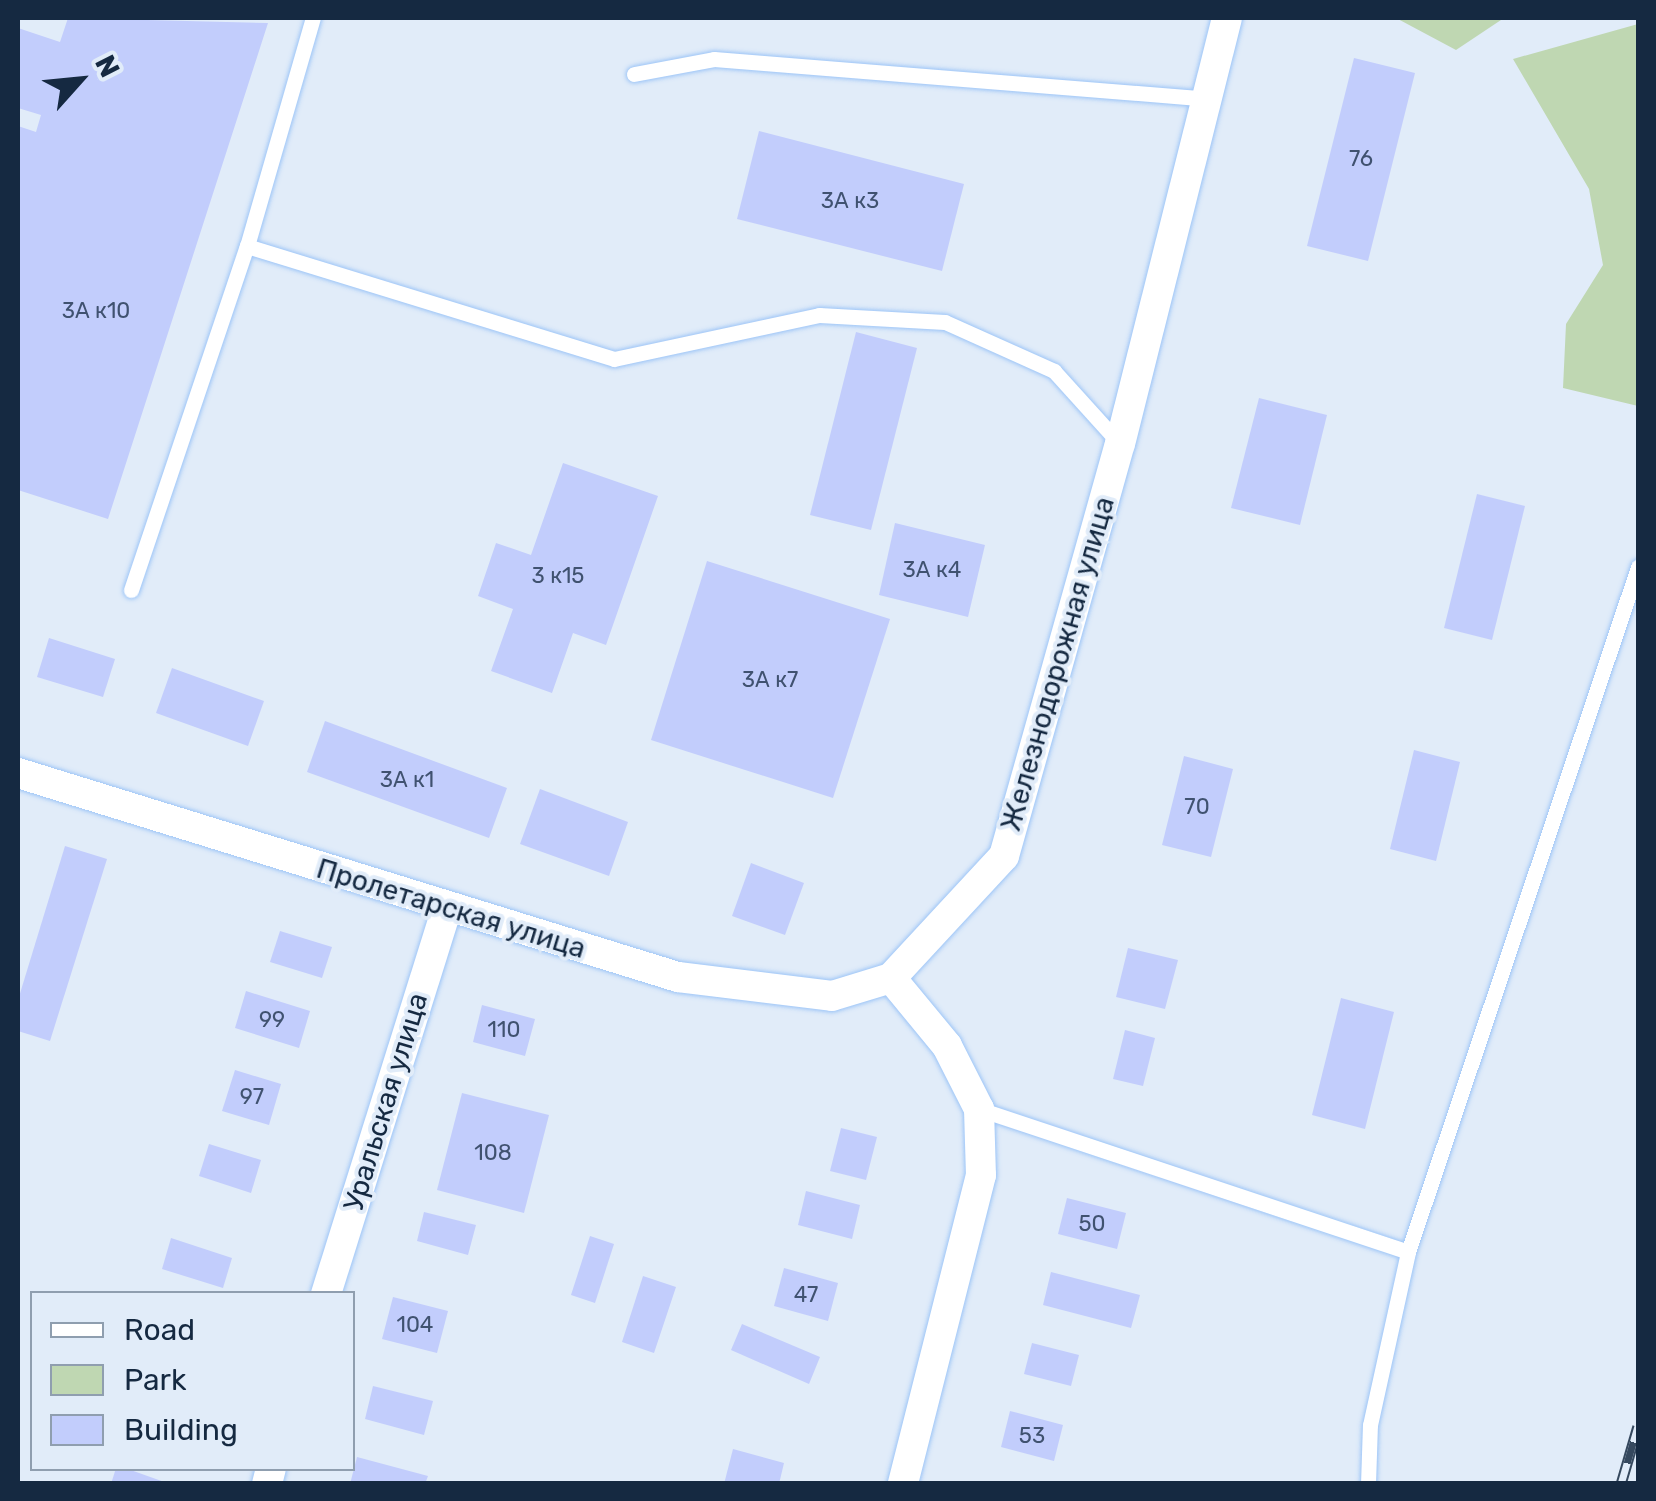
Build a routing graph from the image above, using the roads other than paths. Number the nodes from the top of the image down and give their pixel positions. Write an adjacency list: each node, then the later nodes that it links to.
1 (313, 18): 5 (lane)
2 (1226, 18): 4 (street, Железнодорожная улица)
3 (634, 74): 4 (lane)
4 (1201, 98): 6 (street, Железнодорожная улица)
5 (248, 246): 6 (lane); 8 (lane)
6 (1120, 444): 11 (street, Железнодорожная улица)
7 (1638, 566): 13 (lane)
8 (131, 590)
9 (18, 773): 10 (street, Пролетарская улица)
10 (446, 910): 11 (street, Пролетарская улица); 14 (street, Уральская улица)
11 (891, 978): 12 (street)
12 (979, 1109): 13 (lane); 15 (street)
13 (1408, 1252): 16 (lane)
14 (327, 1291)
15 (903, 1484)
16 (1368, 1484)

